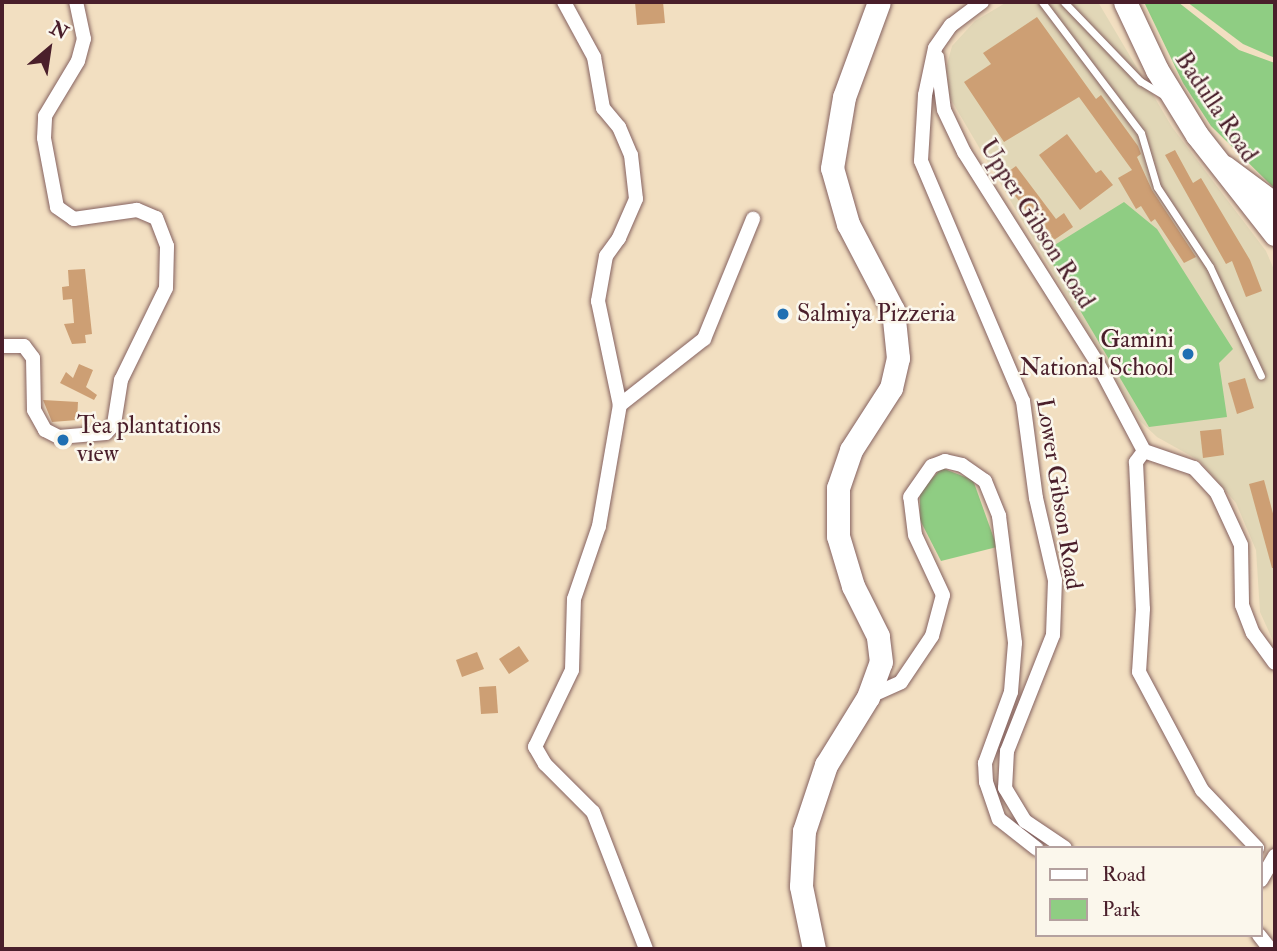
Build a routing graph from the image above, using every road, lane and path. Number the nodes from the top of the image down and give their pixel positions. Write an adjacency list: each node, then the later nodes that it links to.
1 (76, 2): 14 (street)
2 (564, 2): 16 (street)
3 (880, 2): 19 (highway)
4 (982, 2): 8 (street)
5 (1041, 2): 15 (lane)
6 (1064, 2): 9 (lane)
7 (1125, 2): 9 (highway, Badulla Road)
8 (935, 48): 17 (street, Upper Gibson Road); 20 (street, Lower Gibson Road)
9 (1172, 96): 10 (highway, Badulla Road)
10 (1217, 162): 11 (main road); 13 (highway, Badulla Road)
11 (1275, 203)
12 (753, 219): 16 (street)
13 (1275, 234)
14 (2, 346)
15 (1261, 376)
16 (620, 405): 25 (street)
17 (1144, 452): 18 (street); 21 (street)
18 (1275, 663)
19 (868, 697): 22 (street); 26 (highway)
20 (1062, 846)
21 (1255, 846)
22 (1036, 848)
23 (1269, 857): 24 (street)
24 (1263, 874)
25 (646, 949)
26 (814, 949)

